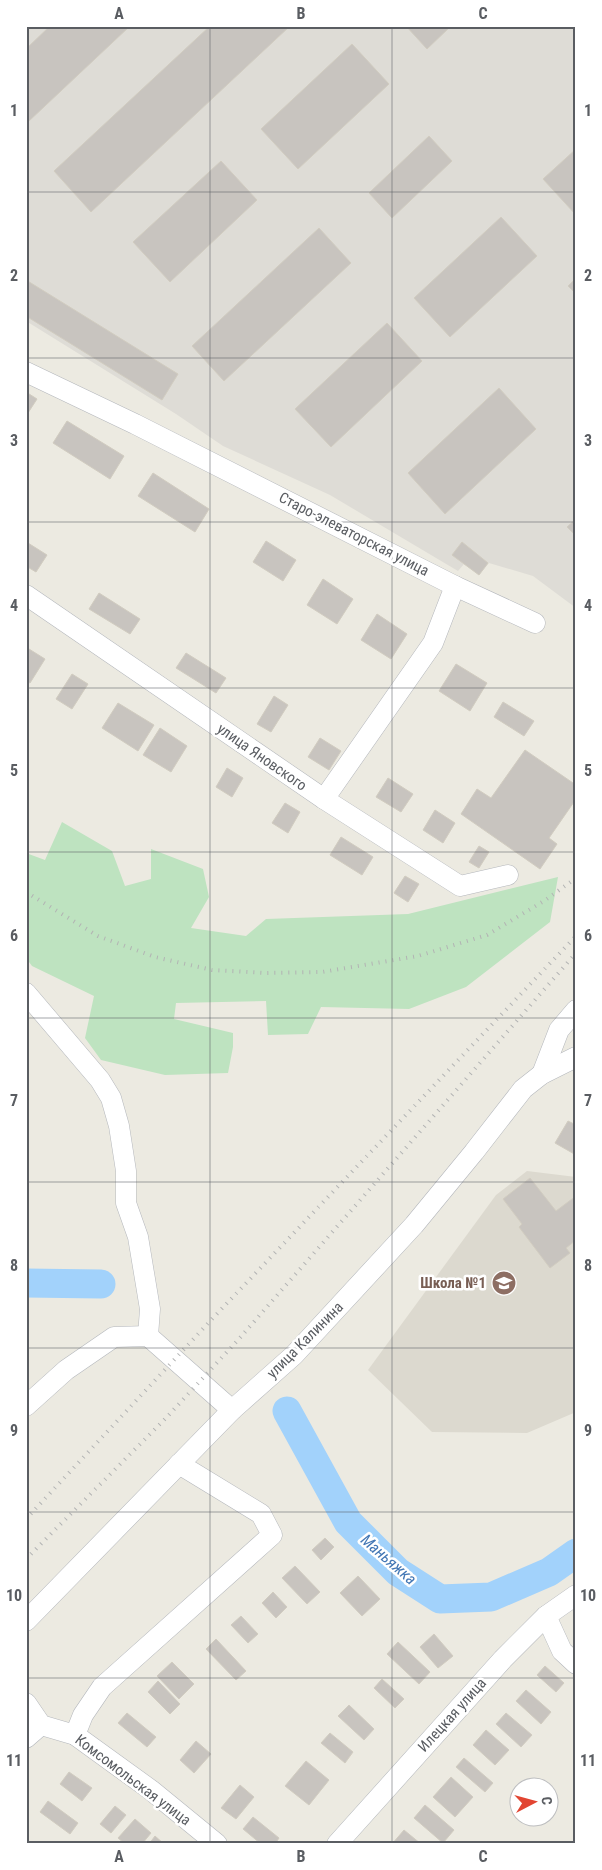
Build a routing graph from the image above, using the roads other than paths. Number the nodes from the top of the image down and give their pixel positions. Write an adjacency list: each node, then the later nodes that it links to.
1 (26, 372): 2 (street, Старо-элеваторская улица)
2 (455, 586): 4 (street, Старо-элеваторская улица); 5 (street)
3 (26, 595): 5 (street, улица Яновского)
4 (535, 623)
5 (324, 800): 6 (street, улица Яновского)
6 (508, 875)
7 (26, 993): 11 (street)
8 (576, 1010): 10 (street)
9 (576, 1057): 10 (street, улица Калинина)
10 (542, 1074): 13 (street, улица Калинина)
11 (148, 1336): 12 (street); 13 (street)
12 (26, 1406)
13 (232, 1410): 14 (street, улица Калинина)
14 (179, 1464): 17 (street, улица Калинина); 21 (street)
15 (576, 1595): 16 (street, Илецкая улица)
16 (546, 1616): 18 (street); 24 (street, Илецкая улица)
17 (26, 1622)
18 (576, 1664)
19 (26, 1704): 20 (street)
20 (41, 1725): 21 (street, Комсомольская улица); 22 (street)
21 (75, 1735): 23 (street, Комсомольская улица)
22 (26, 1738)
23 (217, 1844)
24 (337, 1844)

